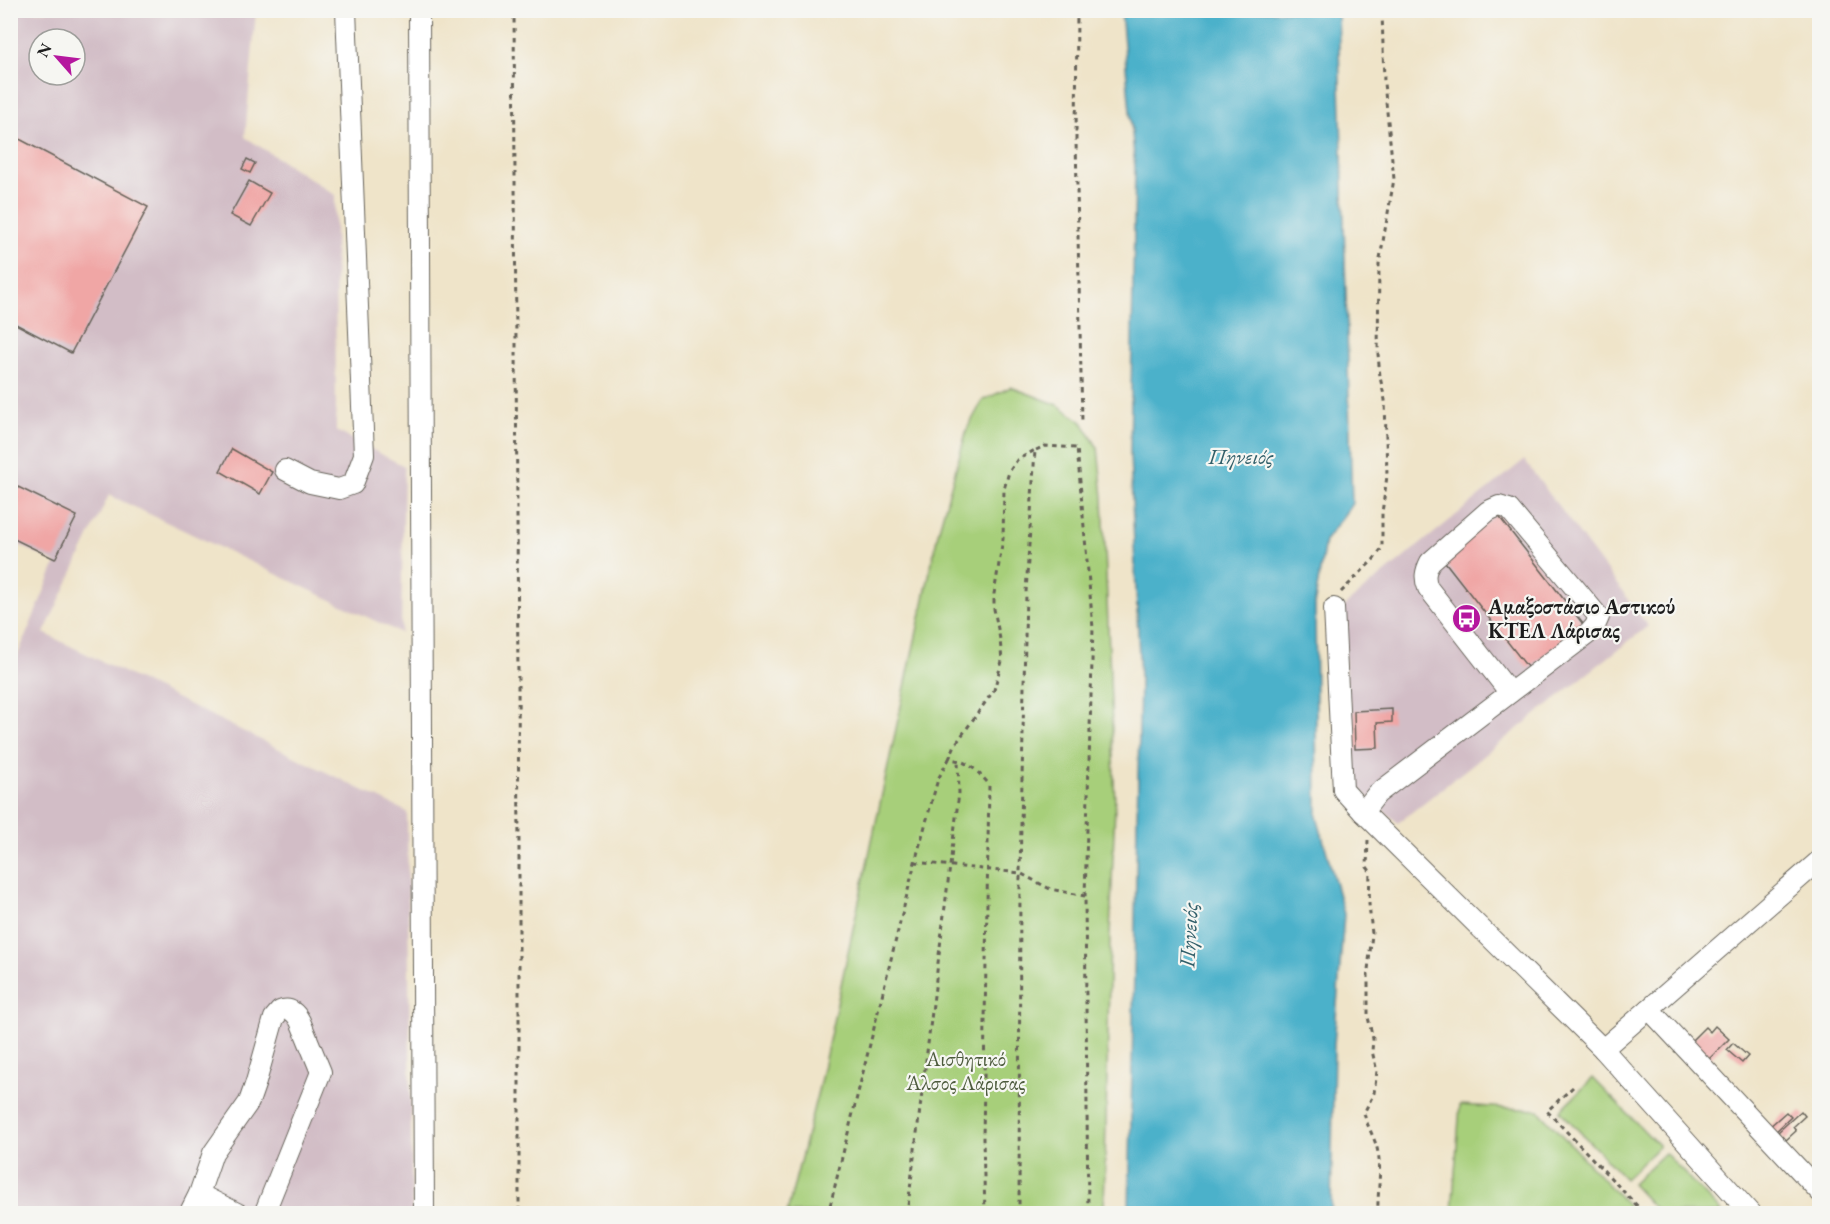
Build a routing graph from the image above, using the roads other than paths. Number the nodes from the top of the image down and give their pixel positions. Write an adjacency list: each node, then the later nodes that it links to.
1 (346, 10): 3 (street)
2 (419, 10): 15 (street)
3 (285, 470)
4 (1334, 608): 6 (street)
5 (1510, 693): 5 (street); 6 (street)
6 (1363, 812): 9 (street)
7 (1820, 860): 8 (street)
8 (1649, 1009): 9 (street); 10 (street)
9 (1603, 1050): 16 (street)
10 (1820, 1192)
11 (199, 1194): 12 (street); 13 (street); 14 (street)
12 (189, 1214)
13 (239, 1214)
14 (264, 1214)
15 (423, 1214)
16 (1751, 1214)

